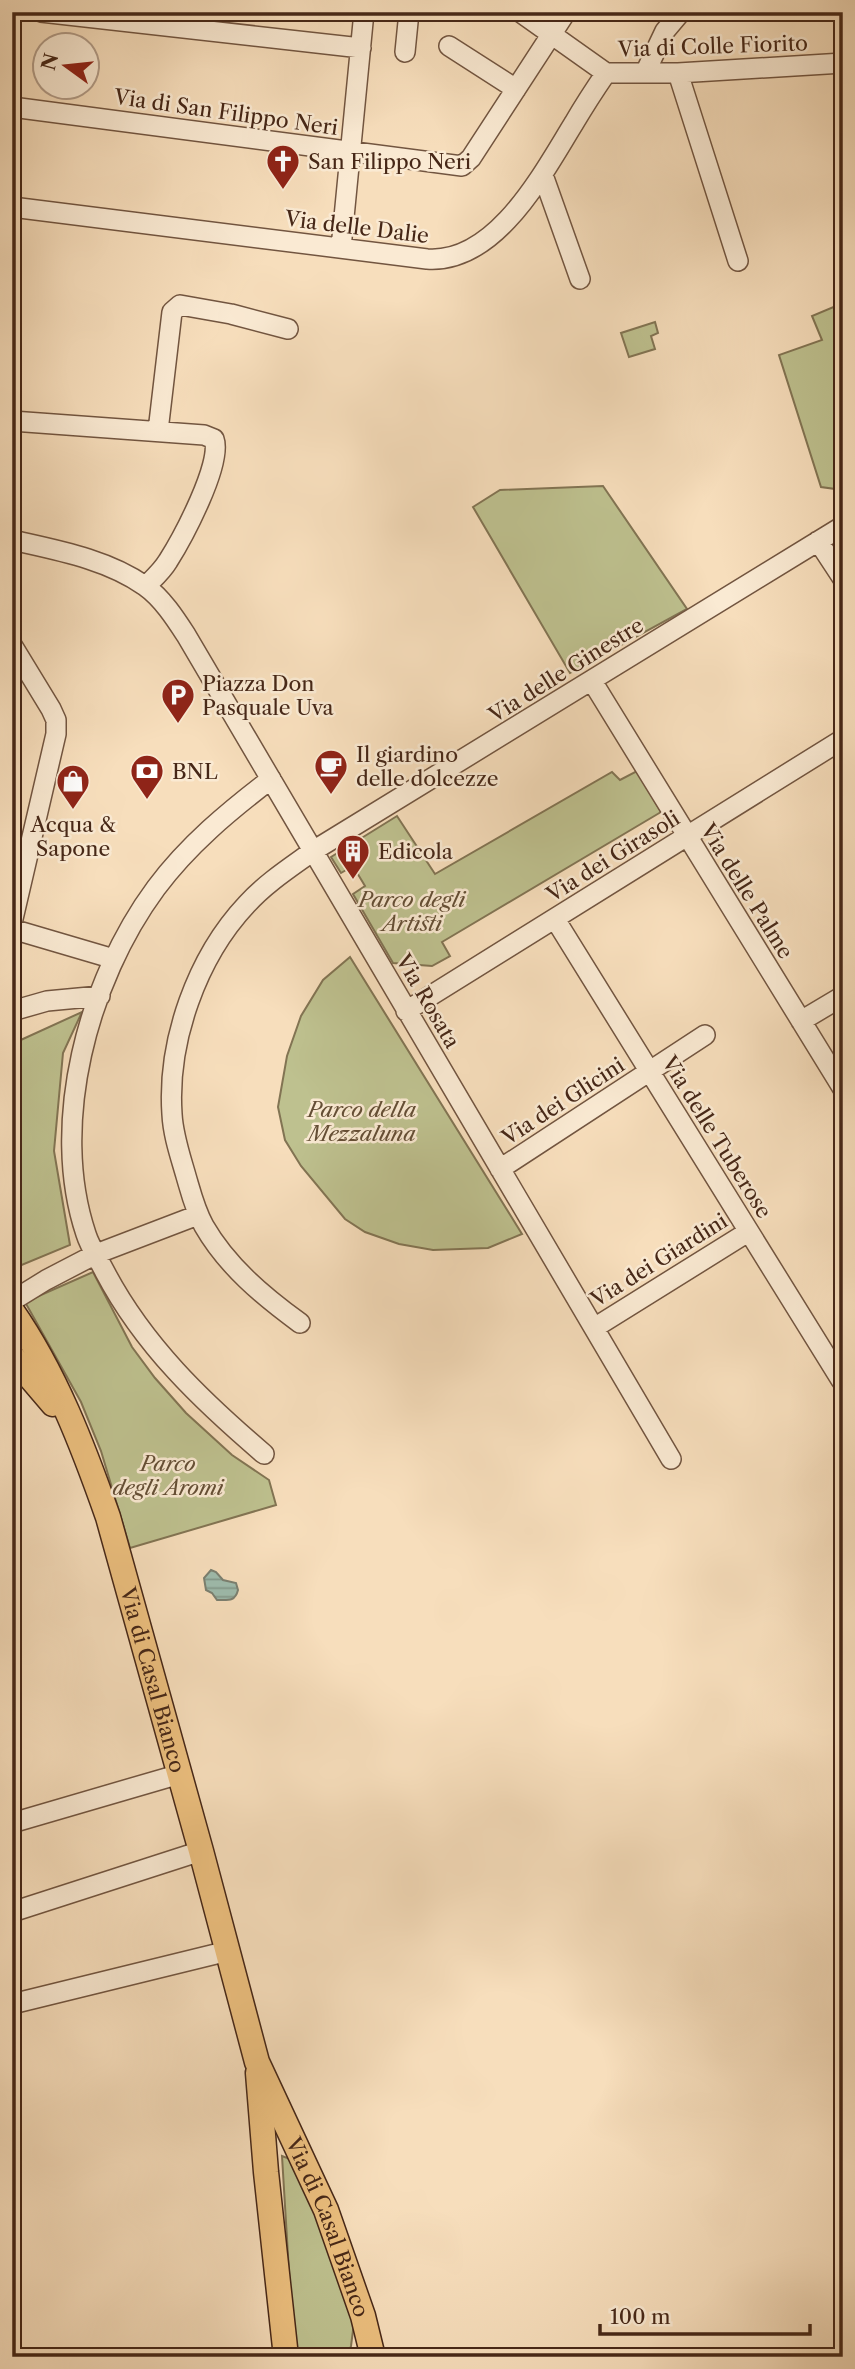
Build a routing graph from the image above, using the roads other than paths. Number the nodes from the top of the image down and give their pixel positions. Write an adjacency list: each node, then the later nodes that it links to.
1 (41, 12): 9 (street)
2 (364, 12): 9 (street)
3 (409, 12): 10 (street)
4 (520, 12): 7 (street, Via di Colle Fiorito)
5 (566, 12): 7 (street)
6 (681, 12): 13 (street)
7 (551, 35): 12 (street, Via di Colle Fiorito); 15 (street)
8 (449, 46): 15 (street)
9 (361, 48): 17 (street)
10 (405, 52)
11 (843, 63): 14 (street, Via di Colle Fiorito)
12 (606, 73): 13 (street, Via di Colle Fiorito); 18 (street, Via delle Dalie)
13 (645, 73): 14 (street, Via di Colle Fiorito)
14 (678, 73): 21 (street)
15 (516, 89): 17 (street, Via di San Filippo Neri)
16 (12, 107): 17 (street, Via di San Filippo Neri)
17 (351, 152): 20 (street)
18 (543, 174): 20 (street, Via delle Dalie); 22 (street)
19 (12, 207): 20 (street, Via delle Dalie)
20 (341, 248)
21 (738, 261)
22 (580, 279)
23 (288, 329): 25 (street)
24 (12, 421): 25 (street)
25 (158, 431): 30 (street)
26 (843, 526): 28 (street, Via delle Ginestre)
27 (12, 540): 30 (street, Via Rosata)
28 (818, 541): 29 (street); 32 (street, Via delle Ginestre)
29 (843, 579)
30 (146, 586): 34 (street, Via Rosata)
31 (12, 645): 38 (street)
32 (592, 681): 35 (street, Via delle Palme); 36 (street, Via delle Ginestre)
33 (843, 739): 35 (street, Via dei Girasoli)
34 (271, 779): 36 (street, Via Rosata); 40 (street)
35 (687, 837): 37 (street, Via dei Girasoli); 45 (street, Via delle Palme)
36 (313, 851): 43 (street, Via Rosata); 50 (street, Via delle Ginestre)
37 (555, 919): 43 (street, Via dei Girasoli); 47 (street, Via delle Tuberose)
38 (12, 923)
39 (12, 929): 40 (street)
40 (114, 958): 41 (street)
41 (100, 996): 44 (street); 52 (street)
42 (843, 996): 45 (street)
43 (407, 1011): 49 (street, Via Rosata)
44 (12, 1012)
45 (801, 1021): 48 (street, Via delle Palme)
46 (705, 1035): 47 (street, Via dei Glicini)
47 (650, 1072): 49 (street, Via dei Glicini); 51 (street, Via delle Tuberose)
48 (843, 1089)
49 (500, 1168): 58 (street, Via Rosata)
50 (198, 1215): 52 (street); 57 (street, Via delle Ginestre)
51 (748, 1232): 58 (street, Via dei Giardini); 60 (street, Via delle Tuberose)
52 (96, 1254): 53 (street); 62 (street)
53 (46, 1280): 54 (street); 55 (street)
54 (12, 1285)
55 (12, 1301)
56 (12, 1311): 61 (main road, Via di Casal Bianco)
57 (300, 1323)
58 (594, 1328): 63 (street, Via Rosata)
59 (12, 1356): 61 (main road)
60 (841, 1380)
61 (72, 1426): 64 (main road, Via di Casal Bianco)
62 (264, 1454)
63 (671, 1459)
64 (180, 1774): 65 (street); 66 (main road, Via di Casal Bianco)
65 (12, 1823)
66 (201, 1851): 67 (street); 68 (main road, Via di Casal Bianco)
67 (12, 1912)
68 (228, 1951): 69 (street); 70 (main road, Via di Casal Bianco)
69 (12, 2004)
70 (257, 2062): 71 (main road, Via di Casal Bianco); 72 (main road, Via di Casal Bianco)
71 (286, 2357)
72 (373, 2357)

